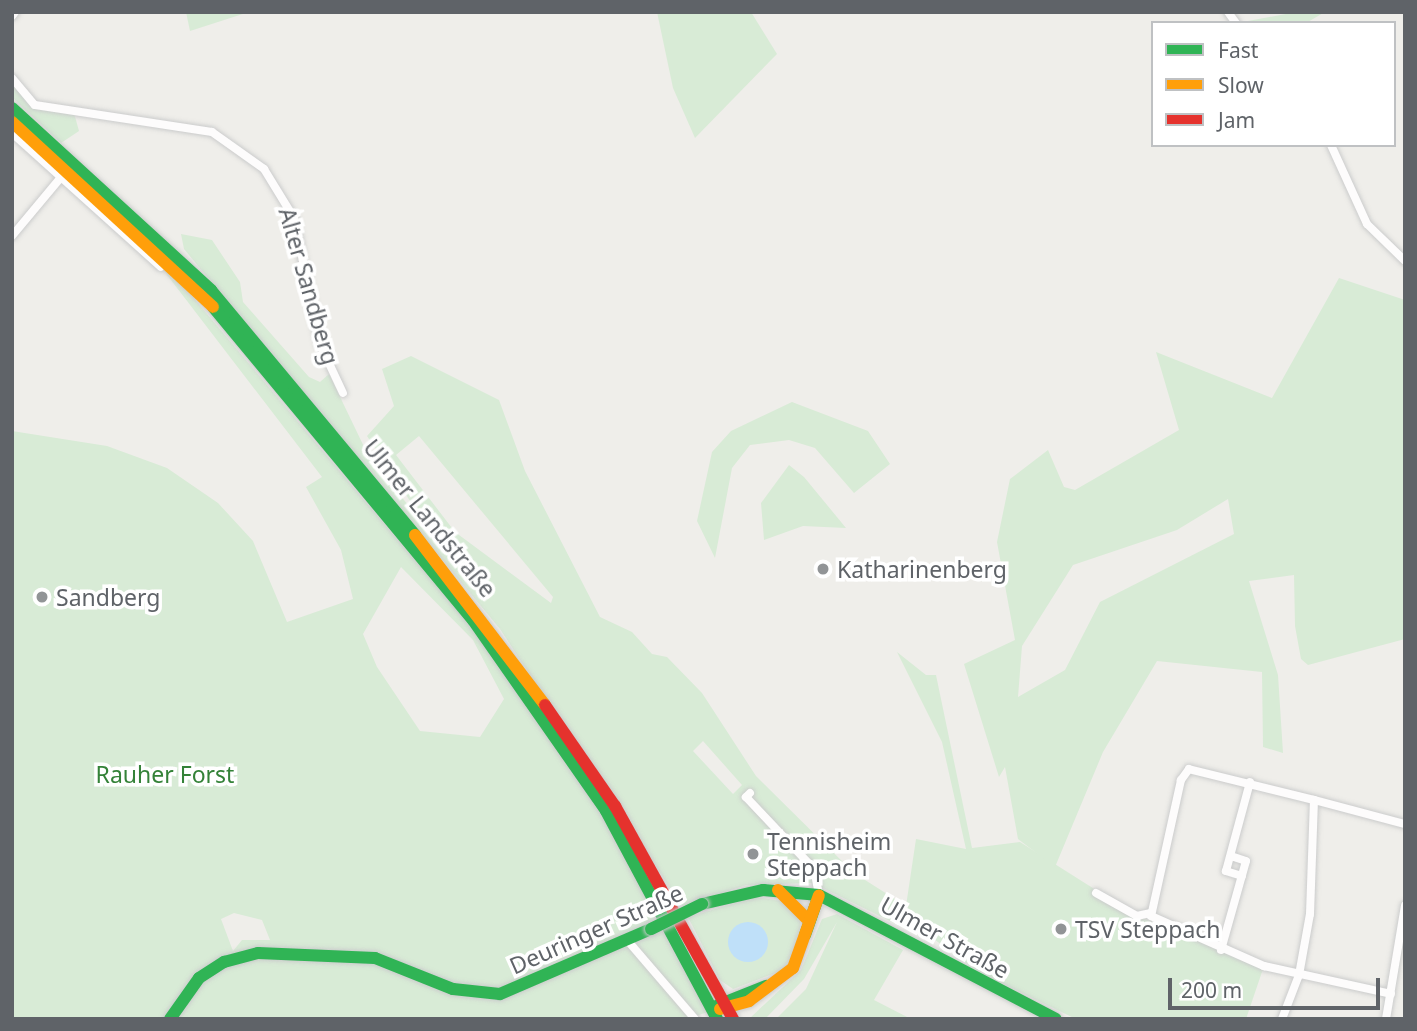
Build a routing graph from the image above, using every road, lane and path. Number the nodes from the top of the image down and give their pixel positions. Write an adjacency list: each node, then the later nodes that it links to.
1 (12, 78): 11 (street, Alter Sandberg)
2 (12, 108): 31 (main road, Ulmer Landstraße)
3 (12, 122): 32 (main road, Ulmer Landstraße)
4 (12, 133): 6 (street)
5 (1332, 147): 9 (street)
6 (62, 176): 7 (street); 10 (street)
7 (16, 221): 8 (street)
8 (12, 236)
9 (1405, 261)
10 (161, 267)
11 (343, 393)
12 (1250, 782): 14 (street); 16 (street); 22 (street)
13 (750, 793): 19 (street)
14 (1314, 800): 15 (street); 27 (street)
15 (1405, 824)
16 (1231, 856): 17 (street); 17 (street)
17 (1242, 876): 26 (street)
18 (778, 890): 19 (main road, Deuringer Straße); 23 (main road); 24 (main road, Deuringer Straße, bridge)
19 (819, 892): 23 (main road); 25 (main road); 36 (main road, Ulmer Straße)
20 (1096, 893): 22 (street)
21 (1405, 906): 29 (street)
22 (1150, 913): 26 (street)
23 (806, 918): 25 (main road)
24 (626, 940): 33 (main road, Deuringer Straße); 34 (street)
25 (805, 942): 28 (main road)
26 (1222, 950): 27 (street)
27 (1300, 975): 29 (street); 37 (street)
28 (774, 984): 30 (main road); 31 (main road)
29 (1391, 994): 38 (street)
30 (749, 1001): 31 (main road); 35 (main road)
31 (728, 1009): 32 (main road)
32 (715, 1014)
33 (170, 1019)
34 (695, 1019)
35 (743, 1019)
36 (1056, 1019)
37 (1282, 1019)
38 (1386, 1019)

